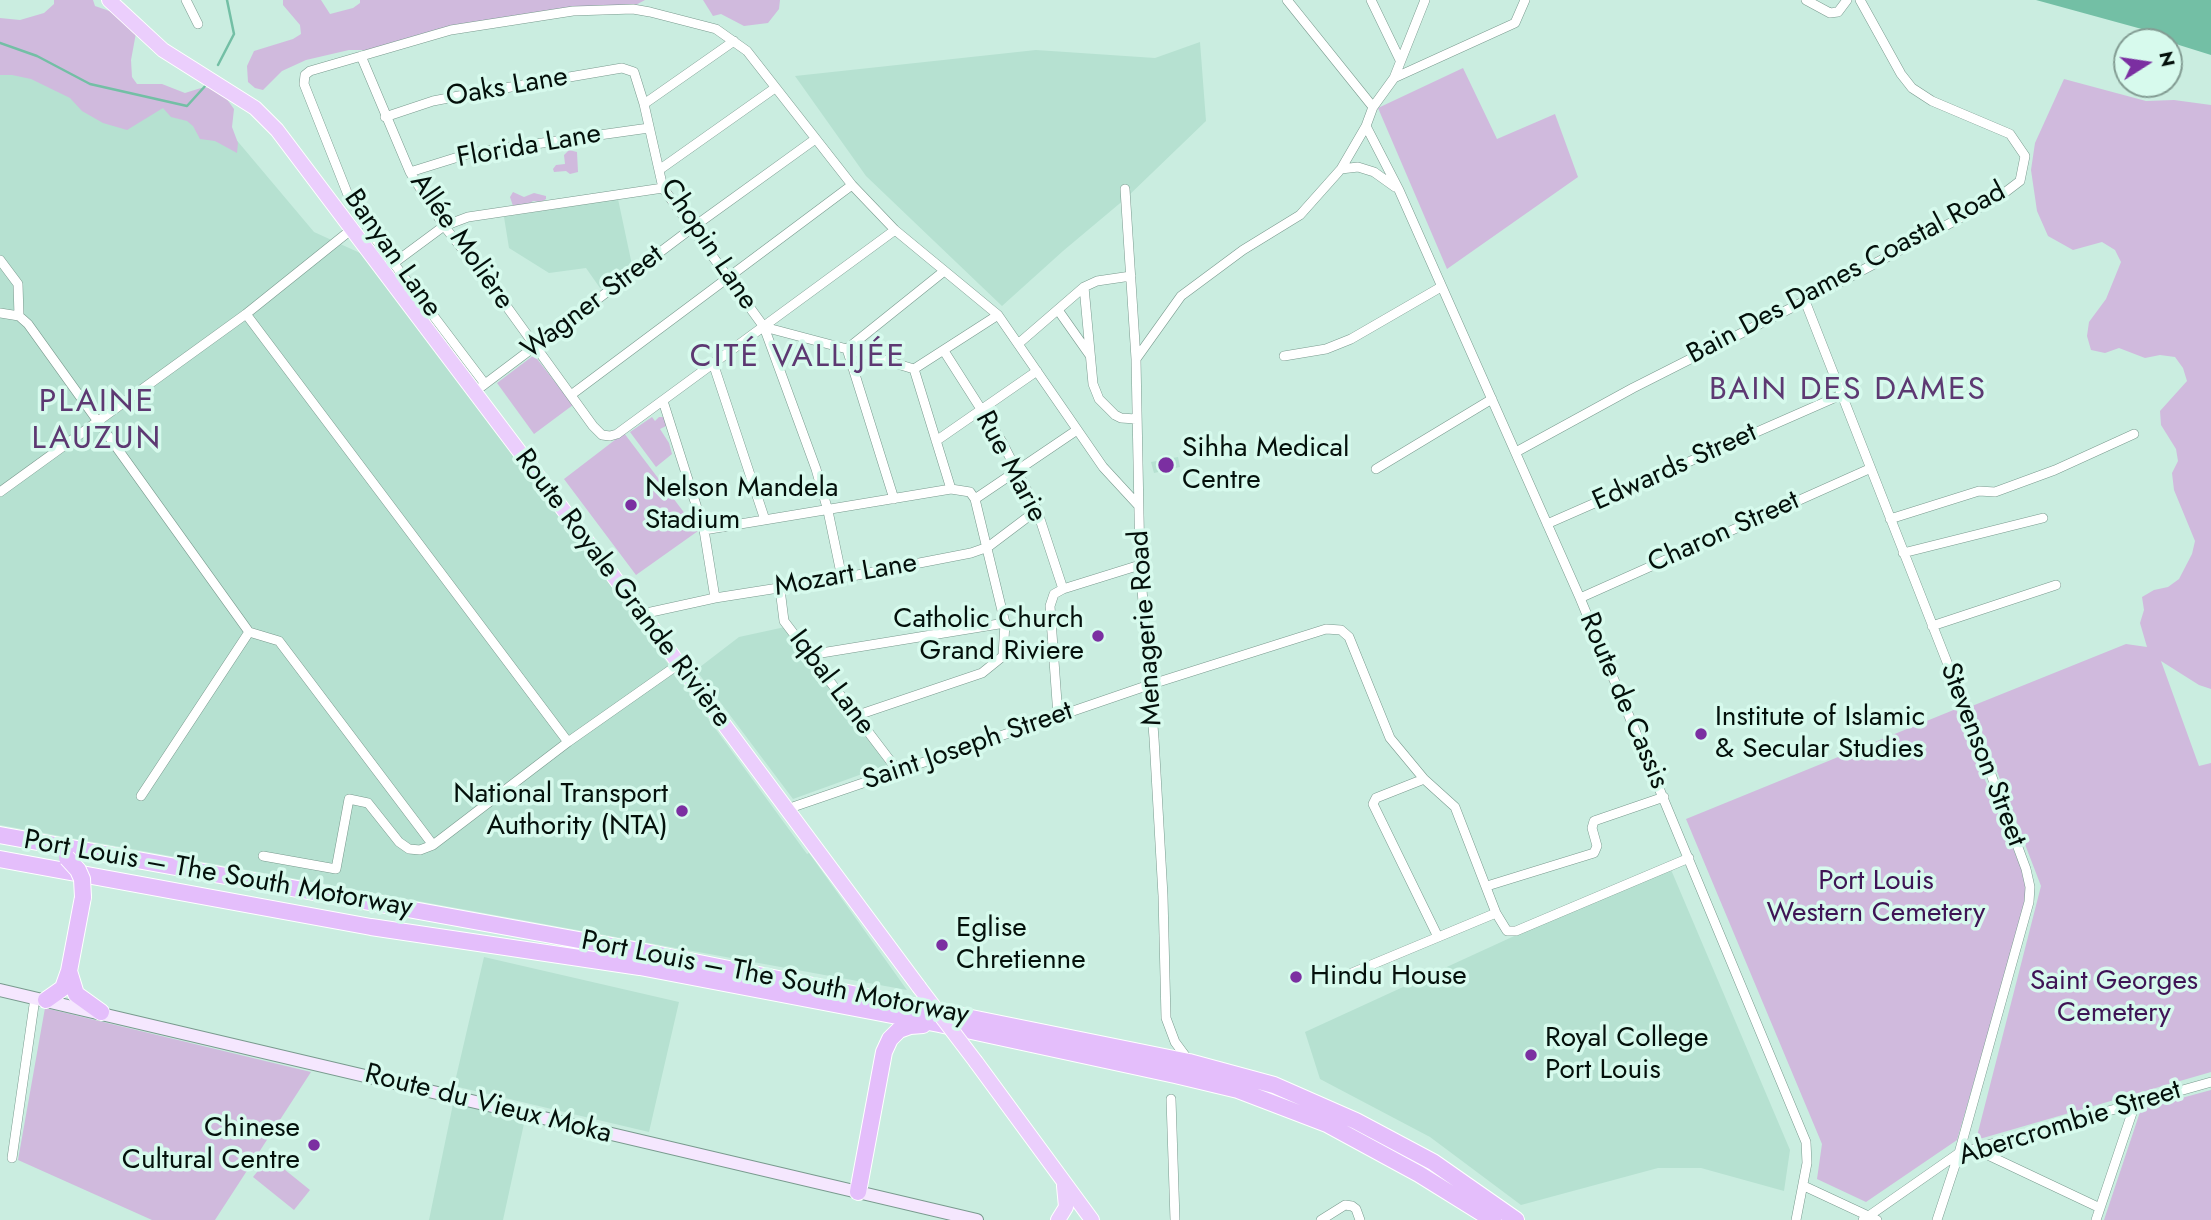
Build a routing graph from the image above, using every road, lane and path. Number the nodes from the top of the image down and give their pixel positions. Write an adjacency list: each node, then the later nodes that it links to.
1 (110, 0): 32 (main road, Route Royale Grande Rivière)
2 (186, 0): 10 (street)
3 (1287, 0): 18 (street)
4 (1371, 0): 13 (street)
5 (1525, 0): 15 (street)
6 (1806, 0): 7 (street)
7 (1847, 0)
8 (1860, 0): 41 (street, Bain Des Dames Coastal Road)
9 (1425, 1): 13 (street)
10 (198, 24)
11 (734, 41): 12 (street); 16 (street); 17 (street)
12 (361, 56): 19 (street, Allée Molière); 35 (street, Banyan Lane)
13 (1400, 60): 15 (street)
14 (631, 71): 17 (street, Chopin Lane); 19 (street, Oaks Lane)
15 (1395, 78): 18 (street)
16 (775, 88): 22 (street); 24 (street)
17 (644, 104): 21 (street, Chopin Lane)
18 (1373, 107): 20 (street)
19 (385, 117): 25 (street, Allée Molière)
20 (1366, 126): 23 (street); 29 (street, Route de Cassis)
21 (649, 128): 24 (street, Chopin Lane); 25 (street, Florida Lane)
22 (814, 140): 26 (street); 31 (street, Wagner Street)
23 (1341, 169): 29 (street); 54 (street)
24 (659, 170): 27 (street, Chopin Lane)
25 (410, 172): 30 (street, Allée Molière)
26 (852, 185): 33 (street); 37 (street)
27 (663, 188): 30 (street); 31 (street, Chopin Lane)
28 (1125, 188): 38 (street, Menagerie Road)
29 (1399, 190): 40 (street, Route de Cassis)
30 (444, 226): 35 (street); 49 (street, Allée Molière)
31 (692, 228): 37 (street, Chopin Lane); 49 (street, Wagner Street)
32 (352, 229): 44 (street); 58 (main road, Route Royale Grande Rivière)
33 (895, 230): 36 (street); 47 (street)
34 (0, 260): 46 (street)
35 (394, 263): 58 (street, Banyan Lane)
36 (943, 272): 45 (street); 50 (street)
37 (728, 276): 47 (street, Chopin Lane); 59 (street)
38 (1131, 276): 39 (street); 54 (street, Menagerie Road)
39 (1084, 287): 42 (street); 52 (street)
40 (1441, 287): 53 (street); 61 (street, Route de Cassis)
41 (1805, 301): 60 (street, Stevenson Street); 69 (street, Bain Des Dames Coastal Road)
42 (1058, 310): 48 (street); 52 (street)
43 (0, 313): 46 (street)
44 (246, 314): 65 (street); 103 (street)
45 (998, 315): 48 (street); 51 (street)
46 (19, 317): 65 (street)
47 (764, 327): 50 (street); 55 (street); 79 (street, Chopin Lane)
48 (1018, 344): 57 (street)
49 (536, 347): 58 (street, Wagner Street); 59 (street, Allée Molière)
50 (847, 349): 56 (street); 76 (street)
51 (944, 351): 56 (street); 63 (street, Rue Marie)
52 (1090, 355): 64 (street)
53 (1284, 356)
54 (1136, 359): 64 (street, Menagerie Road)
55 (713, 363): 62 (street); 82 (street)
56 (914, 369): 68 (street)
57 (1037, 371): 63 (street); 66 (street)
58 (480, 388): 94 (main road, Route Royale Grande Rivière)
59 (570, 395): 62 (street, Allée Molière)
60 (1841, 395): 71 (street, Stevenson Street); 83 (street, Edwards Street)
61 (1492, 399): 69 (street, Route de Cassis); 70 (street)
62 (663, 401): 84 (street)
63 (981, 410): 68 (street); 72 (street, Rue Marie)
64 (1136, 419): 77 (street, Menagerie Road)
65 (97, 421): 74 (street); 97 (street)
66 (1077, 430): 72 (street); 77 (street)
67 (2134, 434): 81 (street)
68 (936, 442): 73 (street)
69 (1516, 452): 83 (street, Route de Cassis)
70 (1376, 468)
71 (1869, 469): 81 (street, Stevenson Street); 93 (street, Charon Street)
72 (1017, 471): 75 (street); 78 (street, Rue Marie)
73 (951, 489): 75 (street); 76 (street)
74 (0, 492)
75 (973, 495): 85 (street)
76 (894, 499): 79 (street)
77 (1138, 505): 87 (street, Menagerie Road)
78 (1037, 510): 85 (street, Mozart Lane); 91 (street, Rue Marie)
79 (828, 511): 82 (street); 88 (street, Chopin Lane)
80 (2043, 518): 86 (street)
81 (1890, 519): 86 (street, Stevenson Street)
82 (765, 520): 84 (street)
83 (1547, 524): 93 (street, Route de Cassis)
84 (704, 530): 92 (street)
85 (988, 547): 88 (street, Mozart Lane); 95 (street)
86 (1903, 553): 96 (street, Stevenson Street)
87 (1140, 565): 91 (street); 100 (street, Menagerie Road)
88 (842, 578): 90 (street, Mozart Lane)
89 (2056, 584): 96 (street)
90 (780, 589): 92 (street, Mozart Lane); 98 (street, Iqbal Lane)
91 (1063, 589): 102 (street)
92 (715, 598): 94 (street, Mozart Lane)
93 (1580, 598): 107 (street, Route de Cassis)
94 (642, 614): 99 (main road, Route Royale Grande Rivière)
95 (1004, 623): 98 (street); 101 (street)
96 (1932, 626): 129 (street, Stevenson Street)
97 (249, 632): 106 (street); 111 (street)
98 (809, 655): 101 (street, Iqbal Lane)
99 (679, 663): 103 (street); 108 (main road, Route Royale Grande Rivière)
100 (1150, 685): 102 (street, Saint Joseph Street); 105 (street, Saint Joseph Street); 124 (street, Menagerie Road)
101 (855, 716): 104 (street, Iqbal Lane)
102 (1058, 716): 104 (street, Saint Joseph Street)
103 (568, 743): 111 (street)
104 (898, 771): 108 (street, Saint Joseph Street)
105 (1424, 779): 115 (street); 117 (street)
106 (141, 796)
107 (1664, 797): 113 (street, Route de Cassis); 115 (street)
108 (787, 809): 131 (main road, Route Royale Grande Rivière, bridge)
109 (0, 835): 124 (highway, Port Louis – The South Motorway)
110 (0, 844): 118 (highway, bridge)
111 (433, 845): 112 (street)
112 (263, 856)
113 (1689, 858): 116 (street); 132 (street, Route de Cassis)
114 (0, 859): 123 (highway, Port Louis – The South Motorway)
115 (1487, 886): 116 (street)
116 (1496, 913): 117 (street)
117 (1438, 937): 119 (street)
118 (69, 971): 121 (highway); 122 (highway)
119 (1347, 975)
120 (0, 989): 121 (main road, Route du Vieux Moka)
121 (41, 999): 122 (main road, Route du Vieux Moka); 130 (street)
122 (101, 1012): 133 (main road, Route du Vieux Moka)
123 (939, 1024): 133 (highway); 143 (highway, Port Louis – The South Motorway)
124 (1189, 1062): 144 (highway, Port Louis – The South Motorway)
125 (2211, 1082): 127 (street, Abercrombie Street)
126 (1171, 1098): 140 (street)
127 (2135, 1104): 128 (street, Abercrombie Street); 134 (street)
128 (1975, 1149): 129 (street, Abercrombie Street); 134 (street)
129 (1959, 1153): 136 (street, Abercrombie Street); 146 (street, Stevenson Street)
130 (12, 1158)
131 (1063, 1182): 138 (main road); 139 (main road, Route Royale Grande Rivière)
132 (1804, 1186): 136 (street); 145 (street, Route de Cassis)
133 (858, 1192): 135 (main road, Route du Vieux Moka)
134 (2100, 1208): 147 (street)
135 (956, 1217): 137 (main road, Route du Vieux Moka)
136 (1869, 1219)
137 (977, 1220)
138 (1058, 1220)
139 (1092, 1220)
140 (1175, 1220)
141 (1321, 1220): 142 (street)
142 (1360, 1220)
143 (1493, 1220)
144 (1516, 1220)
145 (1796, 1220)
146 (1937, 1220)
147 (2096, 1220)

